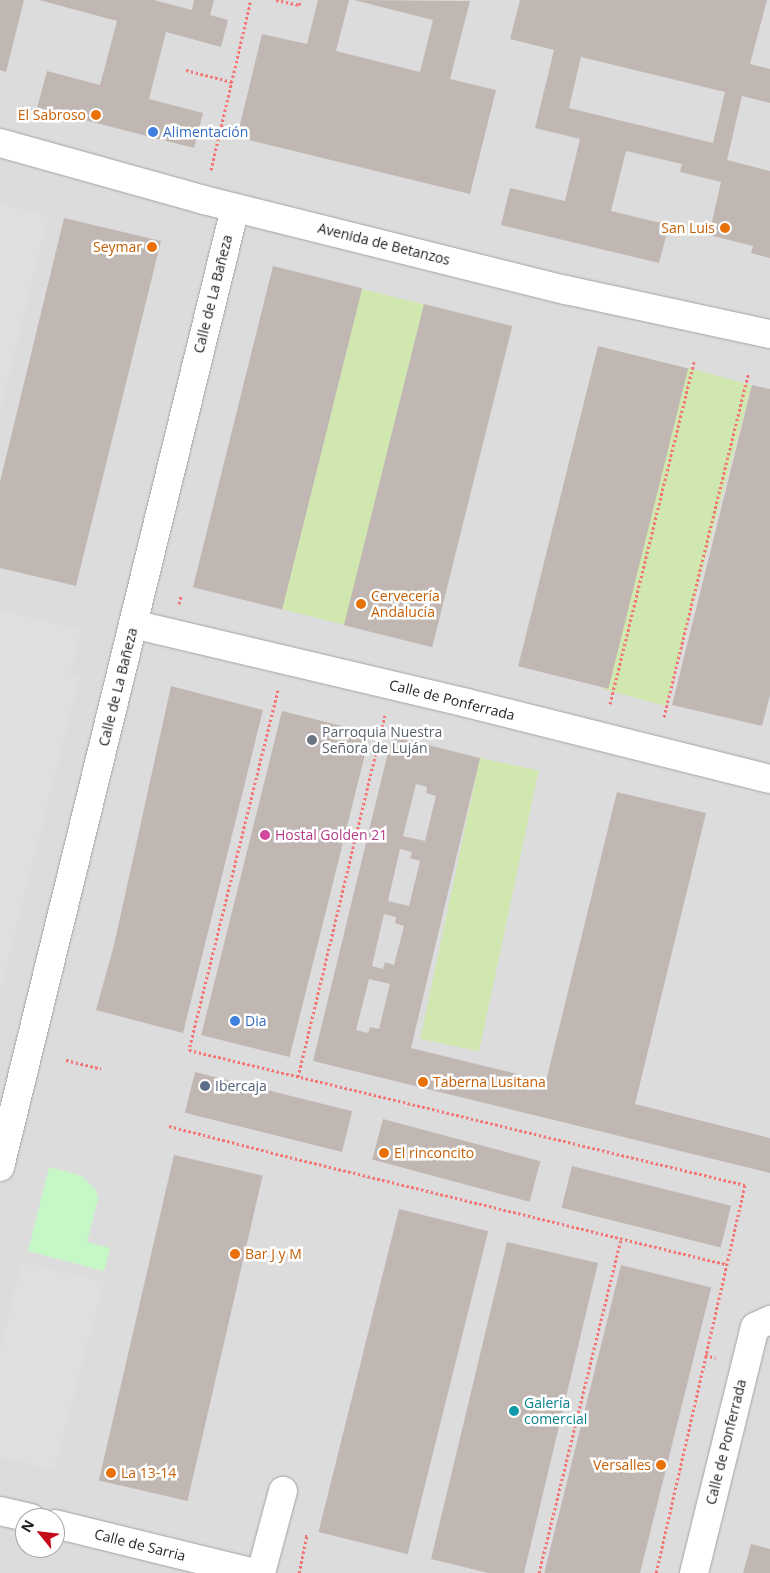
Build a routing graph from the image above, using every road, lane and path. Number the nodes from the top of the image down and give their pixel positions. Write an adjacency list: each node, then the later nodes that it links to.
1 (251, 0): 5 (path)
2 (276, 0): 3 (path)
3 (301, 0)
4 (186, 70): 5 (path)
5 (232, 82): 7 (path)
6 (0, 143): 7 (street, Avenida de Betanzos)
7 (204, 200): 8 (street, Avenida de Betanzos)
8 (235, 208): 9 (street, Avenida de Betanzos); 12 (street, Calle de La Bañeza)
9 (770, 334)
10 (695, 359): 15 (path)
11 (749, 372): 16 (path)
12 (133, 624): 13 (street, Calle de Ponferrada); 22 (street, Calle de La Bañeza)
13 (286, 661): 14 (street, Calle de Ponferrada); 20 (path)
14 (392, 686): 17 (street, Calle de Ponferrada); 20 (path)
15 (610, 704)
16 (664, 717)
17 (770, 779)
18 (66, 1060): 19 (path)
19 (101, 1069)
20 (298, 1077): 24 (path)
21 (170, 1126): 23 (path)
22 (0, 1167)
23 (621, 1238): 24 (path); 34 (path)
24 (726, 1264): 35 (path)
25 (770, 1320): 36 (street, Calle de Ponferrada)
26 (282, 1491): 32 (street)
27 (0, 1510): 28 (street)
28 (15, 1514)
29 (65, 1526): 31 (street, Calle de Sarria)
30 (307, 1536): 33 (path)
31 (254, 1573)
32 (261, 1573)
33 (300, 1573)
34 (539, 1573)
35 (656, 1573)
36 (694, 1573)

